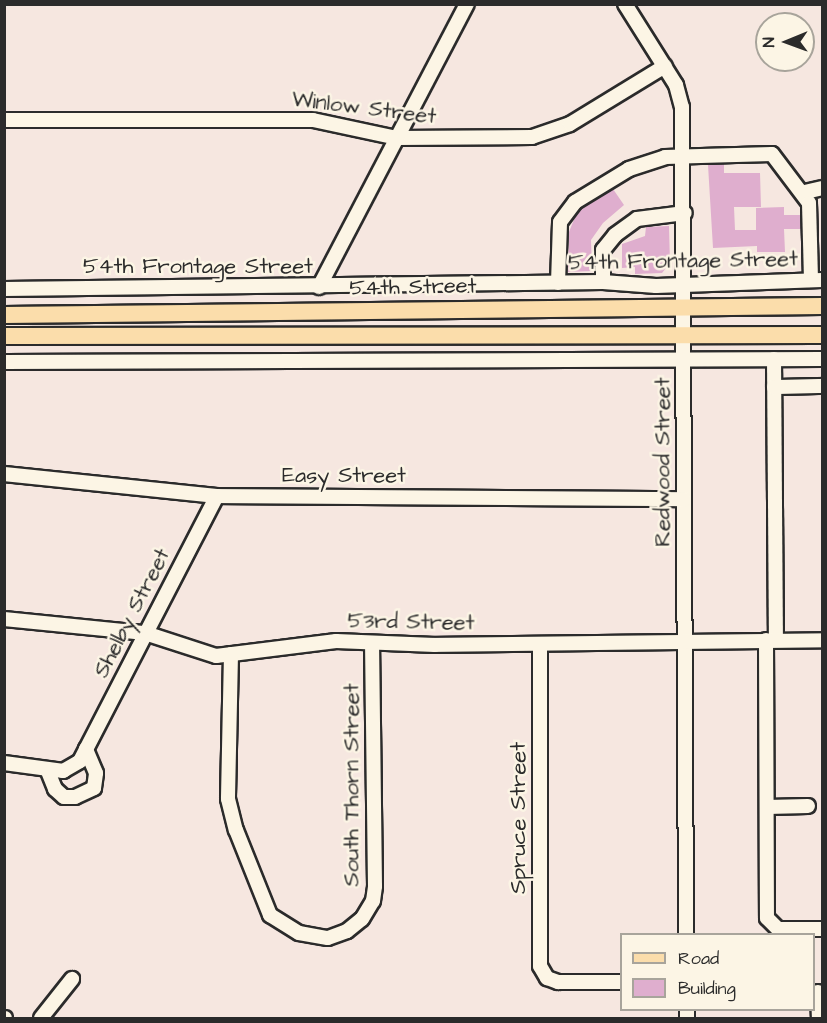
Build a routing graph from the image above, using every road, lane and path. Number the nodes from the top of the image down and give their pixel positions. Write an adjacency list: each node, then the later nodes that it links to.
1 (467, 4): 5 (street)
2 (625, 4): 3 (street, Redwood Street)
3 (665, 66): 5 (street, Winlow Street); 6 (street, Redwood Street)
4 (4, 120): 5 (street, Winlow Street)
5 (397, 138): 14 (street)
6 (684, 156): 8 (street); 9 (street, Redwood Street); 12 (street)
7 (822, 188): 8 (street)
8 (805, 192): 10 (street)
9 (685, 213): 11 (street); 13 (street, Redwood Street)
10 (817, 280): 13 (street, 54th Frontage Street)
11 (603, 282): 12 (street, 54th Frontage Street); 13 (street, 54th Frontage Street)
12 (558, 283): 14 (street, 54th Frontage Street)
13 (683, 284): 17 (street, Redwood Street)
14 (318, 287): 15 (street, 54th Frontage Street)
15 (4, 289)
16 (822, 306): 17 (main road, 54th Street)
17 (683, 307): 18 (main road, 54th Street); 19 (street, Redwood Street)
18 (4, 315)
19 (684, 335): 20 (main road, 54th Street); 21 (main road, 54th Street); 24 (street, Redwood Street)
20 (822, 335)
21 (4, 336)
22 (774, 359): 23 (street); 24 (street); 26 (street)
23 (822, 359)
24 (684, 360): 25 (street); 30 (street, Redwood Street)
25 (4, 362)
26 (774, 387): 27 (street); 33 (street)
27 (822, 387)
28 (4, 474): 29 (street, Easy Street)
29 (217, 496): 30 (street, Easy Street); 32 (street, Shelby Street)
30 (684, 499): 35 (street, Redwood Street)
31 (4, 619): 32 (street, 53rd Street)
32 (145, 633): 38 (street, 53rd Street); 39 (street, Shelby Street)
33 (771, 640): 34 (street, 53rd Street); 35 (street, 53rd Street); 43 (street)
34 (822, 640)
35 (684, 641): 37 (street, 53rd Street); 45 (street, Redwood Street)
36 (372, 644): 37 (street, 53rd Street); 38 (street, 53rd Street); 38 (street, South Thorn Street)
37 (540, 644): 47 (street, Spruce Street)
38 (231, 654)
39 (86, 749): 41 (street, Shelby Street); 41 (street)
40 (4, 763): 41 (street)
41 (47, 770)
42 (808, 806): 43 (street)
43 (766, 807): 44 (street)
44 (822, 929)
45 (686, 933)
46 (72, 979): 49 (street)
47 (620, 982)
48 (818, 992): 50 (street)
49 (40, 1018)
50 (819, 1018)

